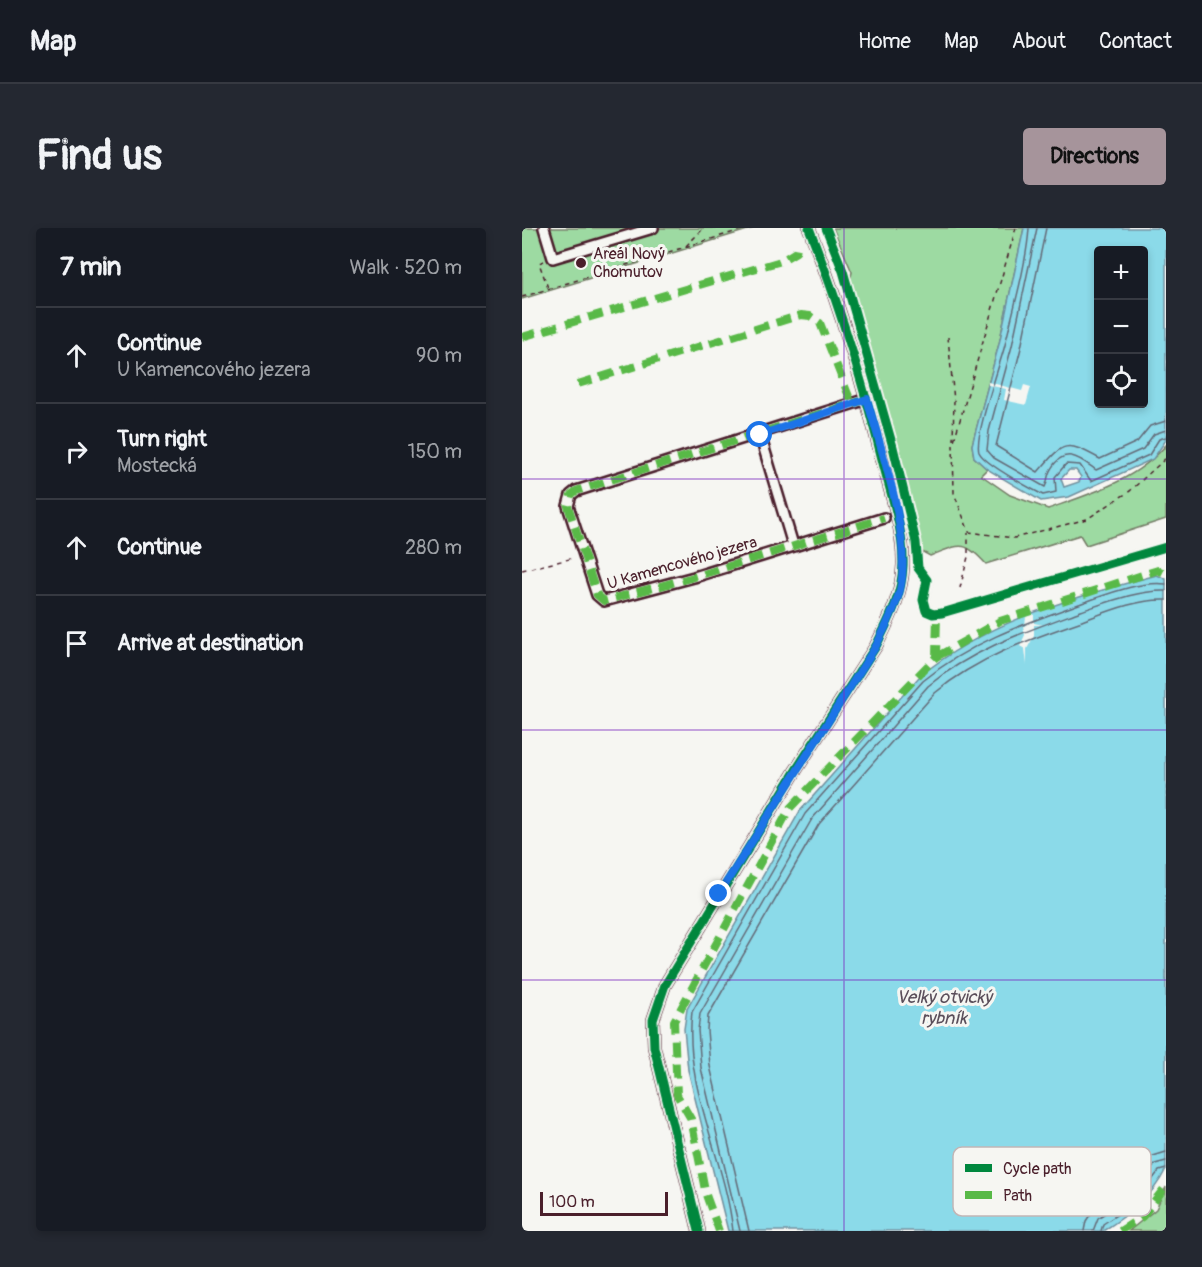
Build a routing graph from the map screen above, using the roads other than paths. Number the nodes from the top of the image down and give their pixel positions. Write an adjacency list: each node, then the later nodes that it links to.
1 (544, 228): 2 (street)
2 (653, 228)
3 (809, 228): 4 (street)
4 (867, 399): 5 (street, U Kamencového jezera); 8 (street)
5 (760, 435): 7 (street); 7 (street, U Kamencového jezera)
6 (884, 518): 7 (street, U Kamencového jezera)
7 (793, 545)
8 (699, 1231)

